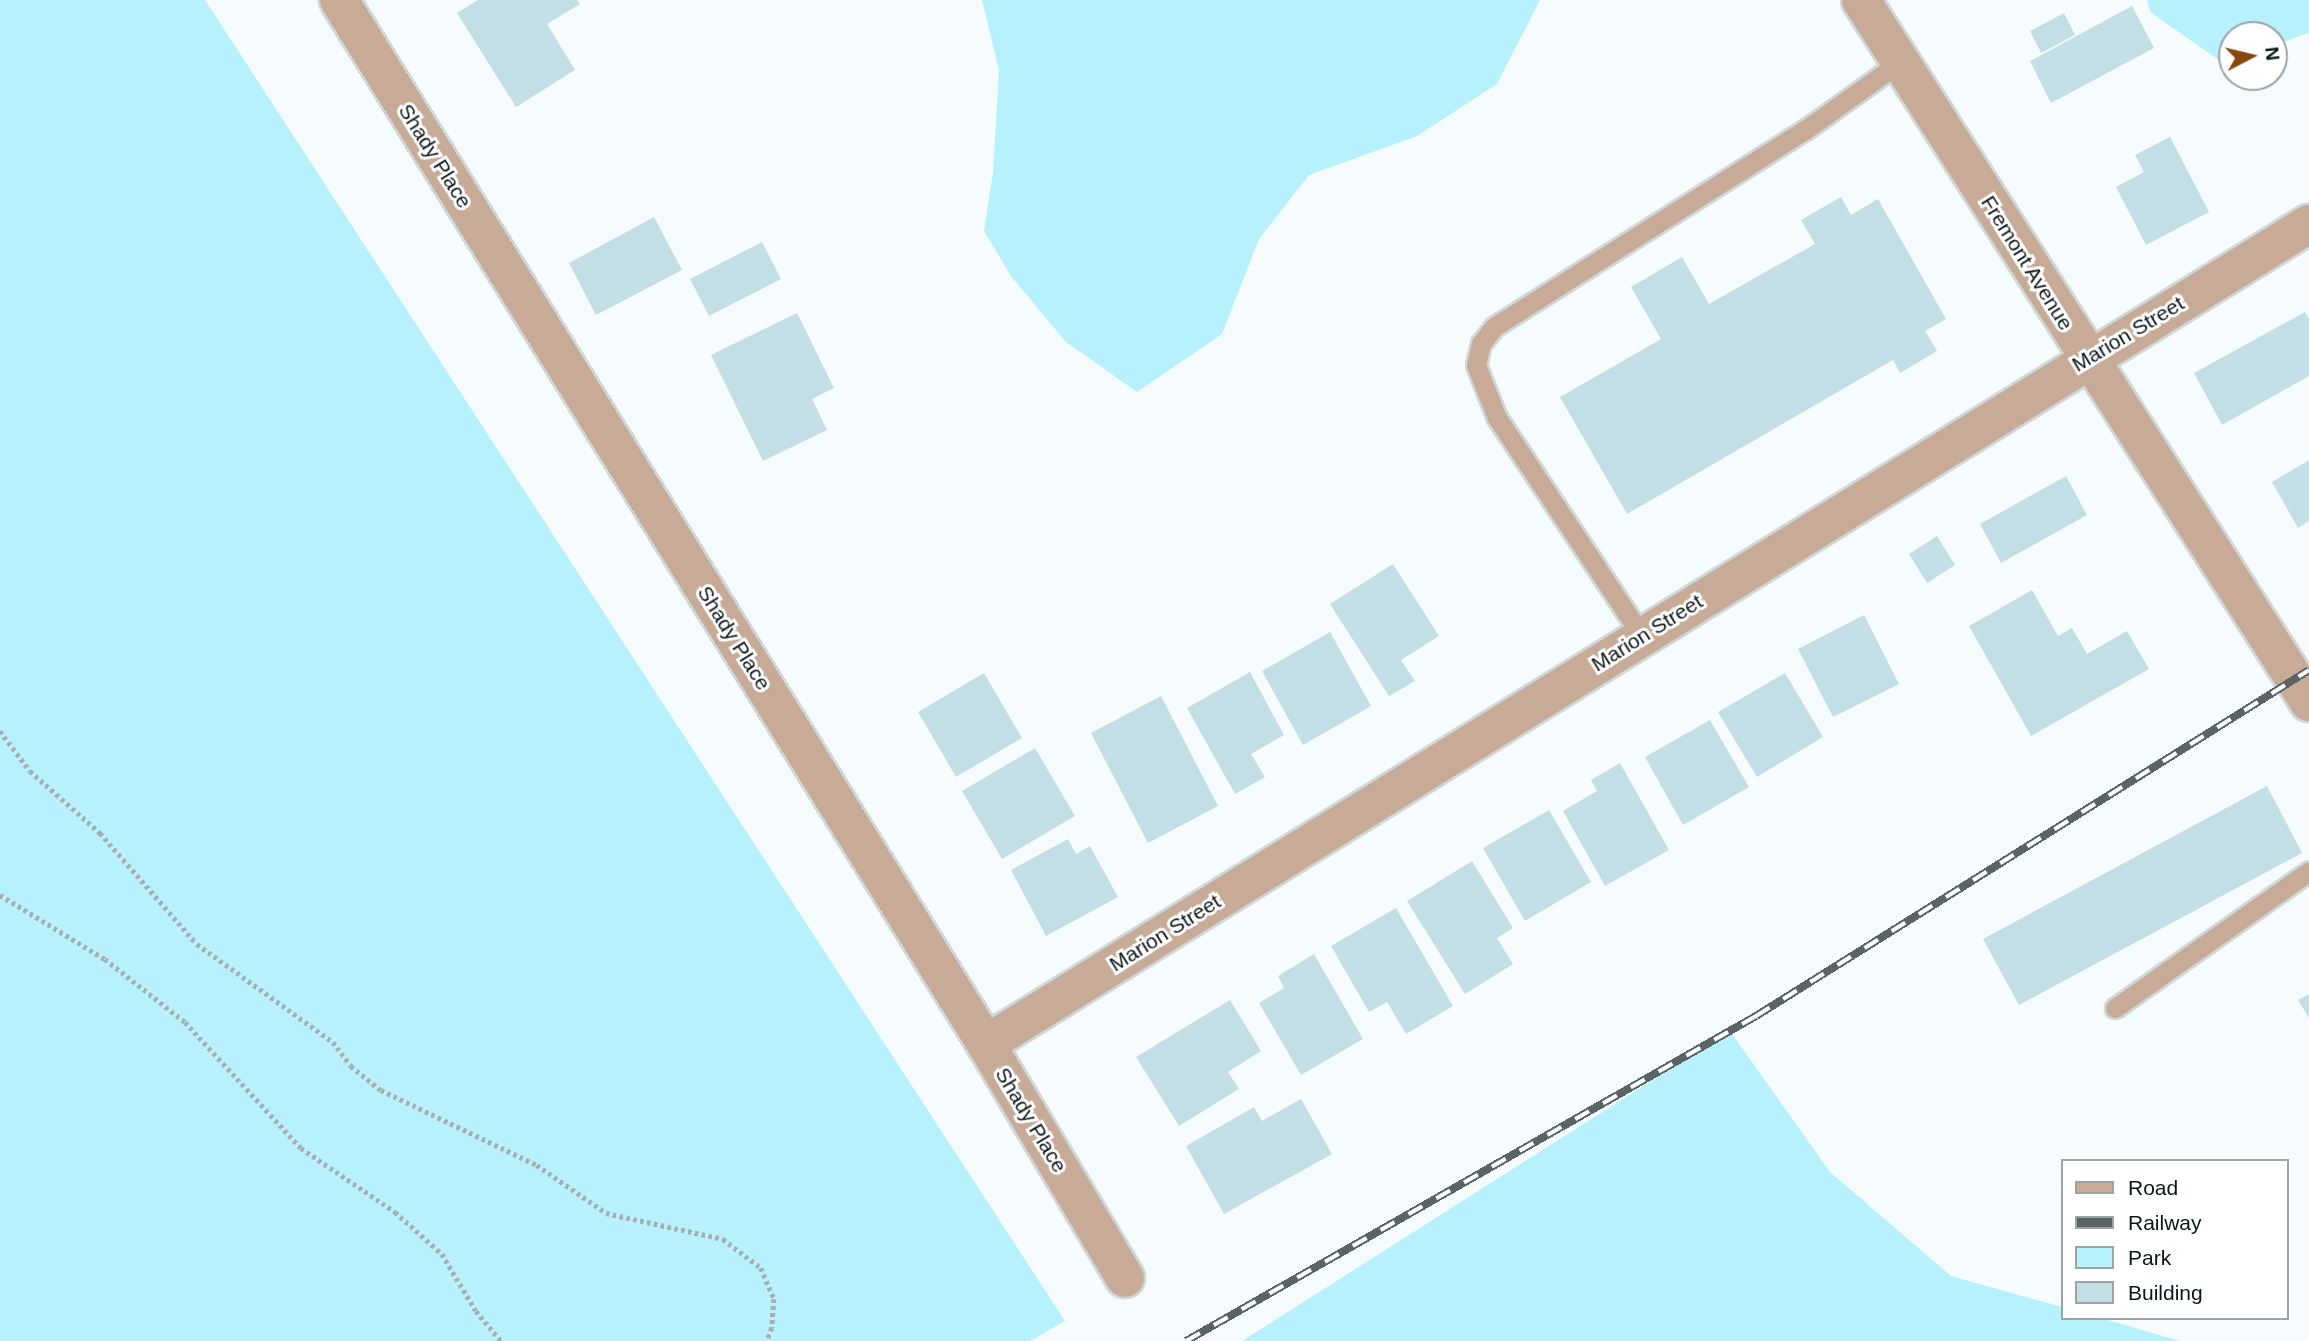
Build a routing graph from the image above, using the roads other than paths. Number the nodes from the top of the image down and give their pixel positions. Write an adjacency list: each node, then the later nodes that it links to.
1 (339, 0): 10 (street, Shady Place)
2 (1861, 0): 3 (street, Fremont Avenue)
3 (1900, 62): 5 (street, Fremont Avenue); 6 (lane)
4 (2309, 224): 5 (street, Marion Street)
5 (2087, 359): 6 (street, Marion Street); 7 (street, Fremont Avenue)
6 (1642, 636): 10 (street, Marion Street)
7 (2309, 702)
8 (2309, 871): 9 (lane)
9 (2115, 1008)
10 (986, 1044): 11 (street, Shady Place)
11 (1125, 1278)

